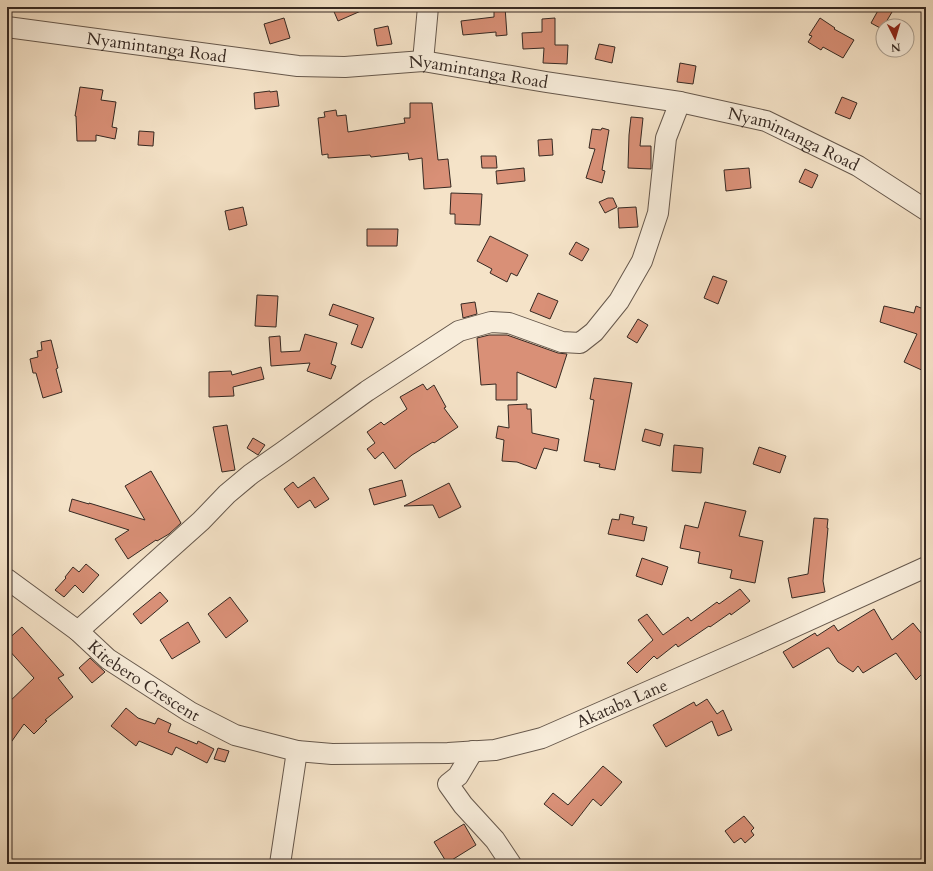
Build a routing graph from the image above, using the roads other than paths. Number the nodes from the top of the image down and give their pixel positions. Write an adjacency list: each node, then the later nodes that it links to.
1 (428, 7): 3 (street)
2 (7, 27): 3 (street, Nyamintanga Road)
3 (423, 61): 4 (street, Nyamintanga Road)
4 (680, 102): 5 (street, Nyamintanga Road); 8 (street)
5 (926, 210)
6 (926, 567): 10 (street, Akataba Lane)
7 (7, 579): 8 (street, Kitebero Crescent)
8 (78, 631): 9 (street, Kitebero Crescent)
9 (297, 751): 10 (street, Akataba Lane); 11 (street)
10 (473, 751): 12 (street)
11 (280, 864)
12 (512, 864)

